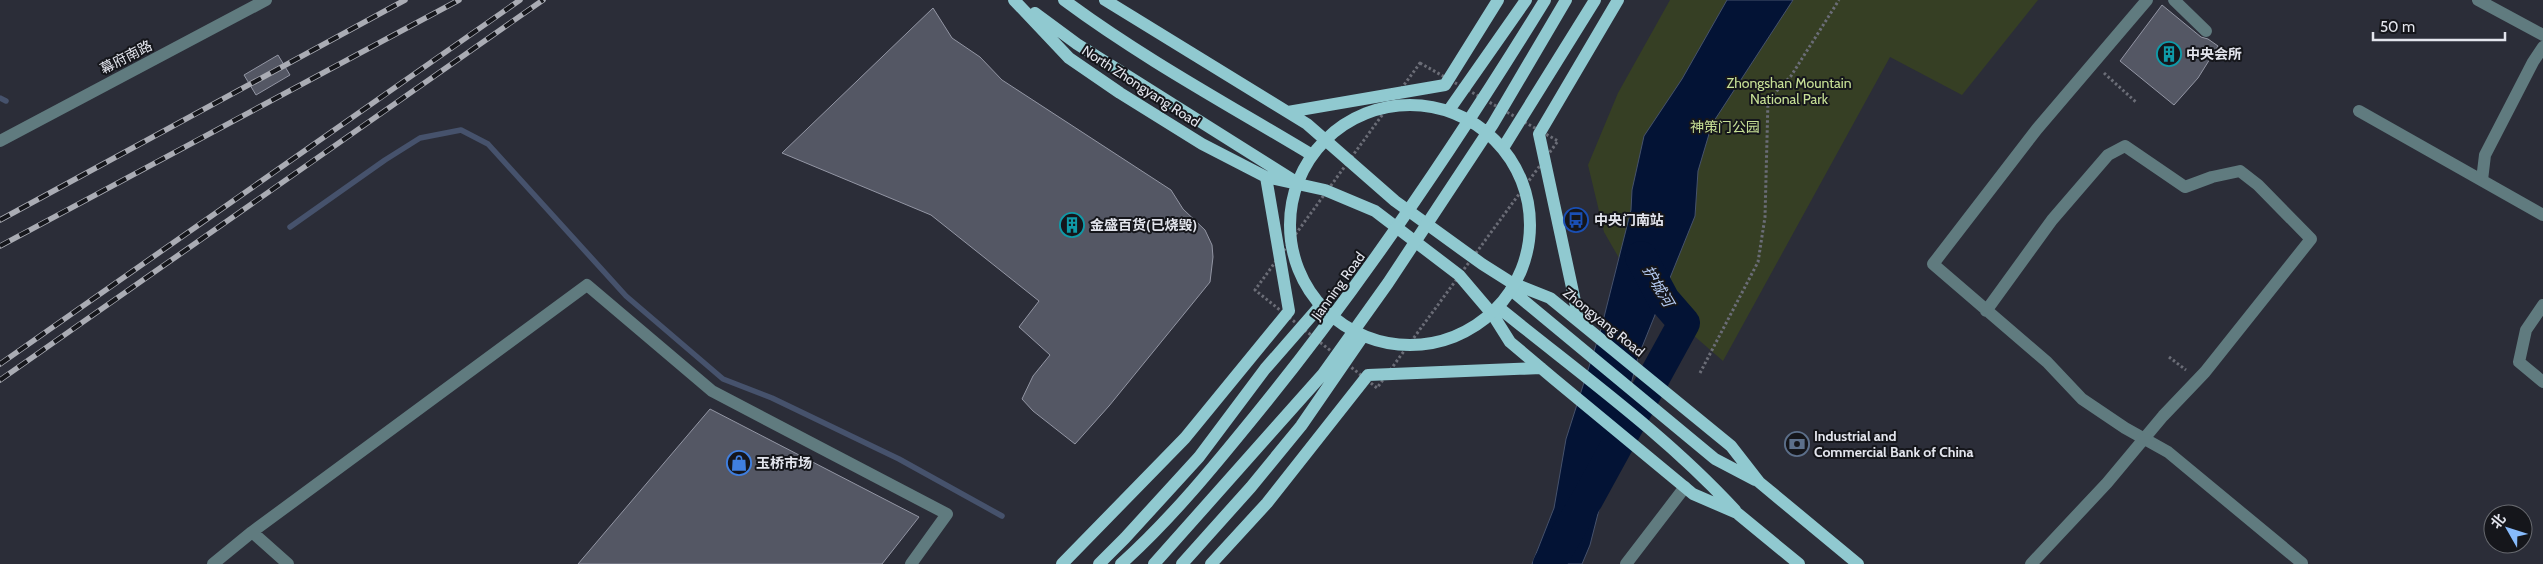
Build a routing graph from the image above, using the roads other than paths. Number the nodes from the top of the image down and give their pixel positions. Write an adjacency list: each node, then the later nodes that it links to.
1 (266, 0): 20 (street, 幕府南路)
2 (1016, 0): 23 (main road, North Zhongyang Road); 25 (main road)
3 (1064, 0): 22 (main road)
4 (1105, 0): 19 (main road)
5 (1498, 0): 19 (main road)
6 (1526, 0): 17 (main road, bridge)
7 (1545, 0): 47 (main road, Jianning Road, bridge)
8 (1566, 0): 48 (main road, bridge)
9 (1595, 0): 21 (main road, bridge)
10 (1618, 0): 32 (main road)
11 (2147, 0): 31 (street)
12 (2174, 0): 14 (street)
13 (2478, 0): 15 (street)
14 (2206, 31)
15 (2543, 35)
16 (2543, 47): 24 (street)
17 (1449, 110): 21 (main road, bridge); 22 (main road, bridge)
18 (2359, 111): 24 (street)
19 (1288, 112): 32 (main road, Zhongyang Road)
20 (0, 141)
21 (1504, 148): 27 (main road, bridge)
22 (1312, 155): 25 (main road, bridge)
23 (1266, 178): 34 (main road); 45 (main road)
24 (2482, 180): 26 (street)
25 (1297, 183): 29 (main road, bridge)
26 (2543, 215)
27 (1511, 290): 30 (main road, bridge); 37 (main road)
28 (2543, 305): 35 (street)
29 (1320, 306): 33 (main road, bridge); 46 (main road, bridge)
30 (1498, 307): 33 (main road, bridge); 39 (main road)
31 (1986, 311): 36 (street); 36 (street)
32 (1579, 320): 37 (main road, Zhongyang Road)
33 (1363, 336): 49 (main road, bridge)
34 (1541, 368): 38 (main road); 50 (main road)
35 (2543, 382)
36 (2145, 439): 41 (street); 54 (street)
37 (1759, 482): 53 (main road, Zhongyang Road)
38 (1685, 488): 39 (main road); 51 (street)
39 (1737, 514): 52 (main road)
40 (252, 532): 42 (street); 43 (street); 44 (street)
41 (2302, 563)
42 (212, 564)
43 (288, 564)
44 (911, 564)
45 (1062, 564)
46 (1099, 564)
47 (1122, 564)
48 (1154, 564)
49 (1182, 564)
50 (1211, 564)
51 (1626, 564)
52 (1799, 564)
53 (1858, 564)
54 (2031, 564)

